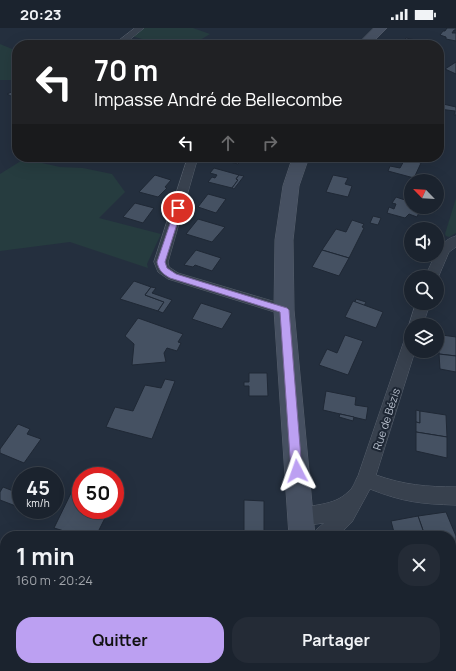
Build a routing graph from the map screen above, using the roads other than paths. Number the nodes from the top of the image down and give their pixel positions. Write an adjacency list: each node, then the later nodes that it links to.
1 (140, 28): 3 (street)
2 (381, 28): 4 (main road)
3 (124, 40)
4 (368, 40)
5 (191, 162): 9 (street)
6 (299, 162): 9 (main road)
7 (456, 240): 8 (street)
8 (435, 270)
9 (284, 310): 14 (main road)
10 (406, 358): 11 (street, Rue de Bézis)
11 (366, 479): 12 (street, Rue de Bézis); 13 (street)
12 (357, 495): 14 (street); 15 (street, Rue de Bézis)
13 (456, 496)
14 (301, 526)
15 (329, 531)

